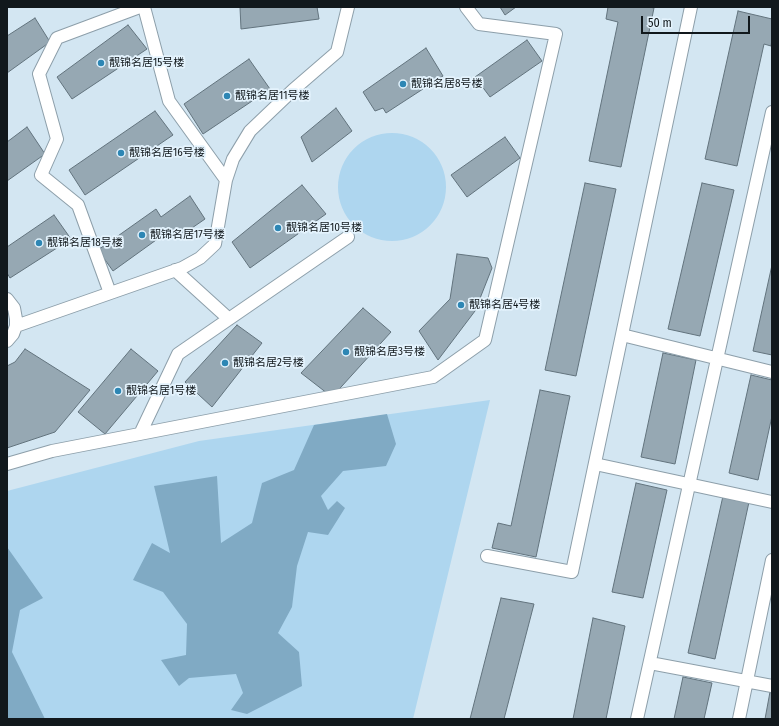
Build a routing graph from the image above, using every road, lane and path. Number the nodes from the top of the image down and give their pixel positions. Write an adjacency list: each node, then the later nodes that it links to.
1 (140, 7): 10 (street)
2 (144, 7): 7 (street)
3 (348, 7): 7 (street)
4 (466, 7): 18 (street)
5 (691, 7): 14 (street)
6 (772, 112): 16 (street)
7 (226, 180): 9 (street)
8 (348, 237): 12 (street)
9 (175, 270): 10 (street); 12 (street)
10 (110, 293): 13 (street)
11 (7, 300): 13 (street)
12 (229, 319): 18 (street)
13 (16, 326): 15 (street)
14 (622, 335): 16 (street); 20 (street)
15 (7, 341)
16 (717, 358): 17 (street); 21 (street)
17 (772, 372)
18 (140, 434): 19 (street)
19 (7, 464)
20 (595, 464): 21 (street); 23 (street)
21 (689, 484): 22 (street); 25 (street)
22 (772, 502)
23 (487, 556)
24 (772, 560): 26 (street)
25 (650, 663): 26 (street); 28 (street)
26 (747, 681): 27 (street); 29 (street)
27 (772, 686)
28 (637, 719)
29 (739, 719)

